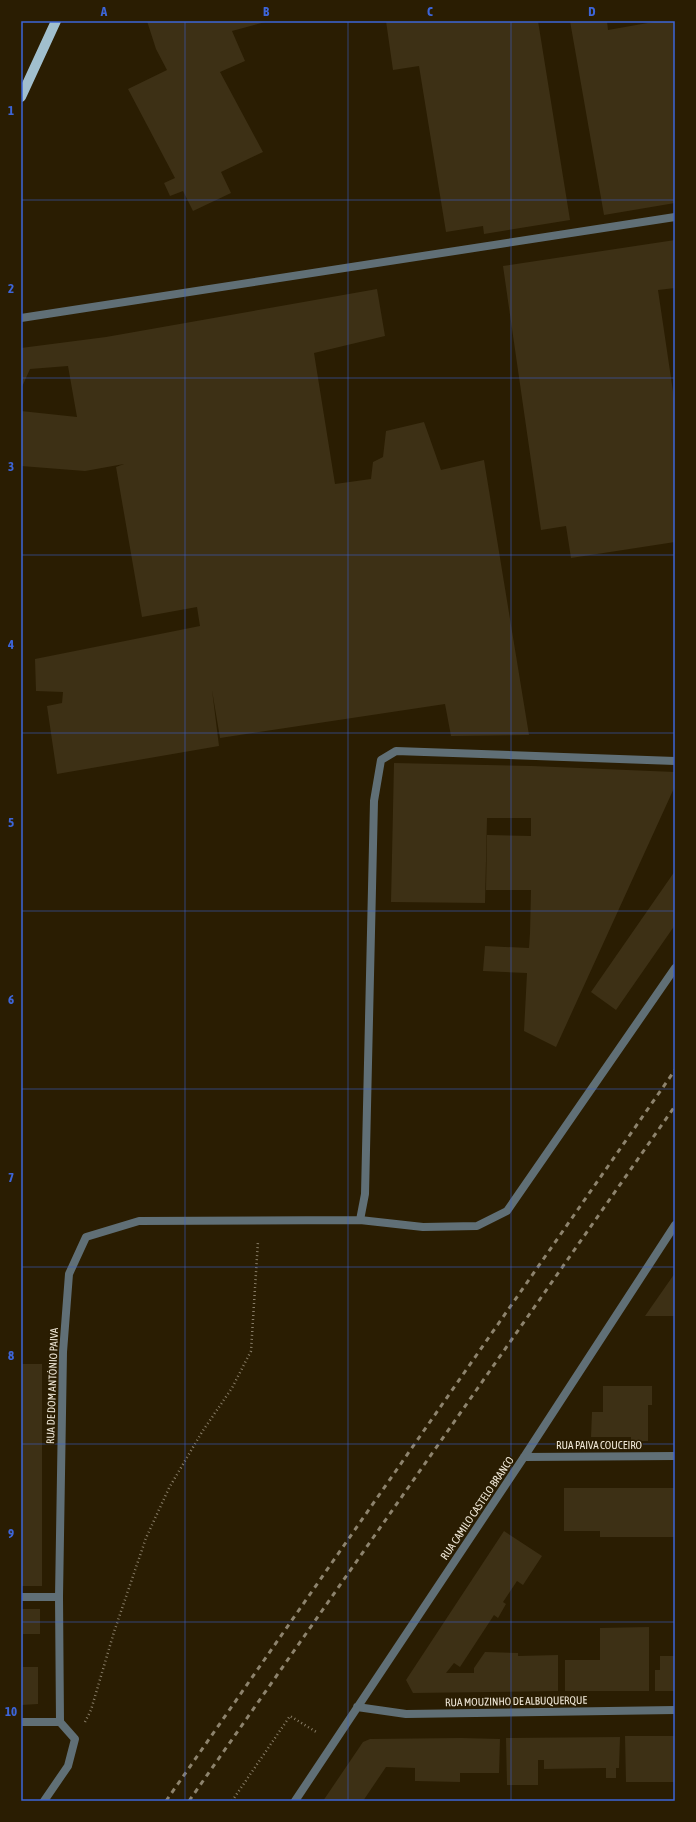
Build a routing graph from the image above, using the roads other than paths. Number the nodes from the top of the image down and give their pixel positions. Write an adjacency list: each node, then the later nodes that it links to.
1 (56, 21): 2 (main road)
2 (21, 97)
3 (675, 217): 4 (street)
4 (21, 318)
5 (675, 761): 7 (street)
6 (675, 968): 7 (street, RUA DE DOM ANTÓNIO PAIVA)
7 (360, 1220): 12 (street, RUA DE DOM ANTÓNIO PAIVA)
8 (675, 1225): 10 (street, RUA CAMILO CASTELO BRANCO)
9 (675, 1456): 10 (street, RUA PAIVA COUCEIRO)
10 (524, 1457): 13 (street, RUA CAMILO CASTELO BRANCO)
11 (21, 1597): 12 (street)
12 (59, 1597): 16 (street, RUA DE DOM ANTÓNIO PAIVA)
13 (357, 1707): 14 (street, RUA MOUZINHO DE ALBUQUERQUE); 18 (street, RUA CAMILO CASTELO BRANCO)
14 (675, 1710)
15 (21, 1722): 16 (street)
16 (60, 1722): 17 (street)
17 (44, 1801)
18 (295, 1801)

